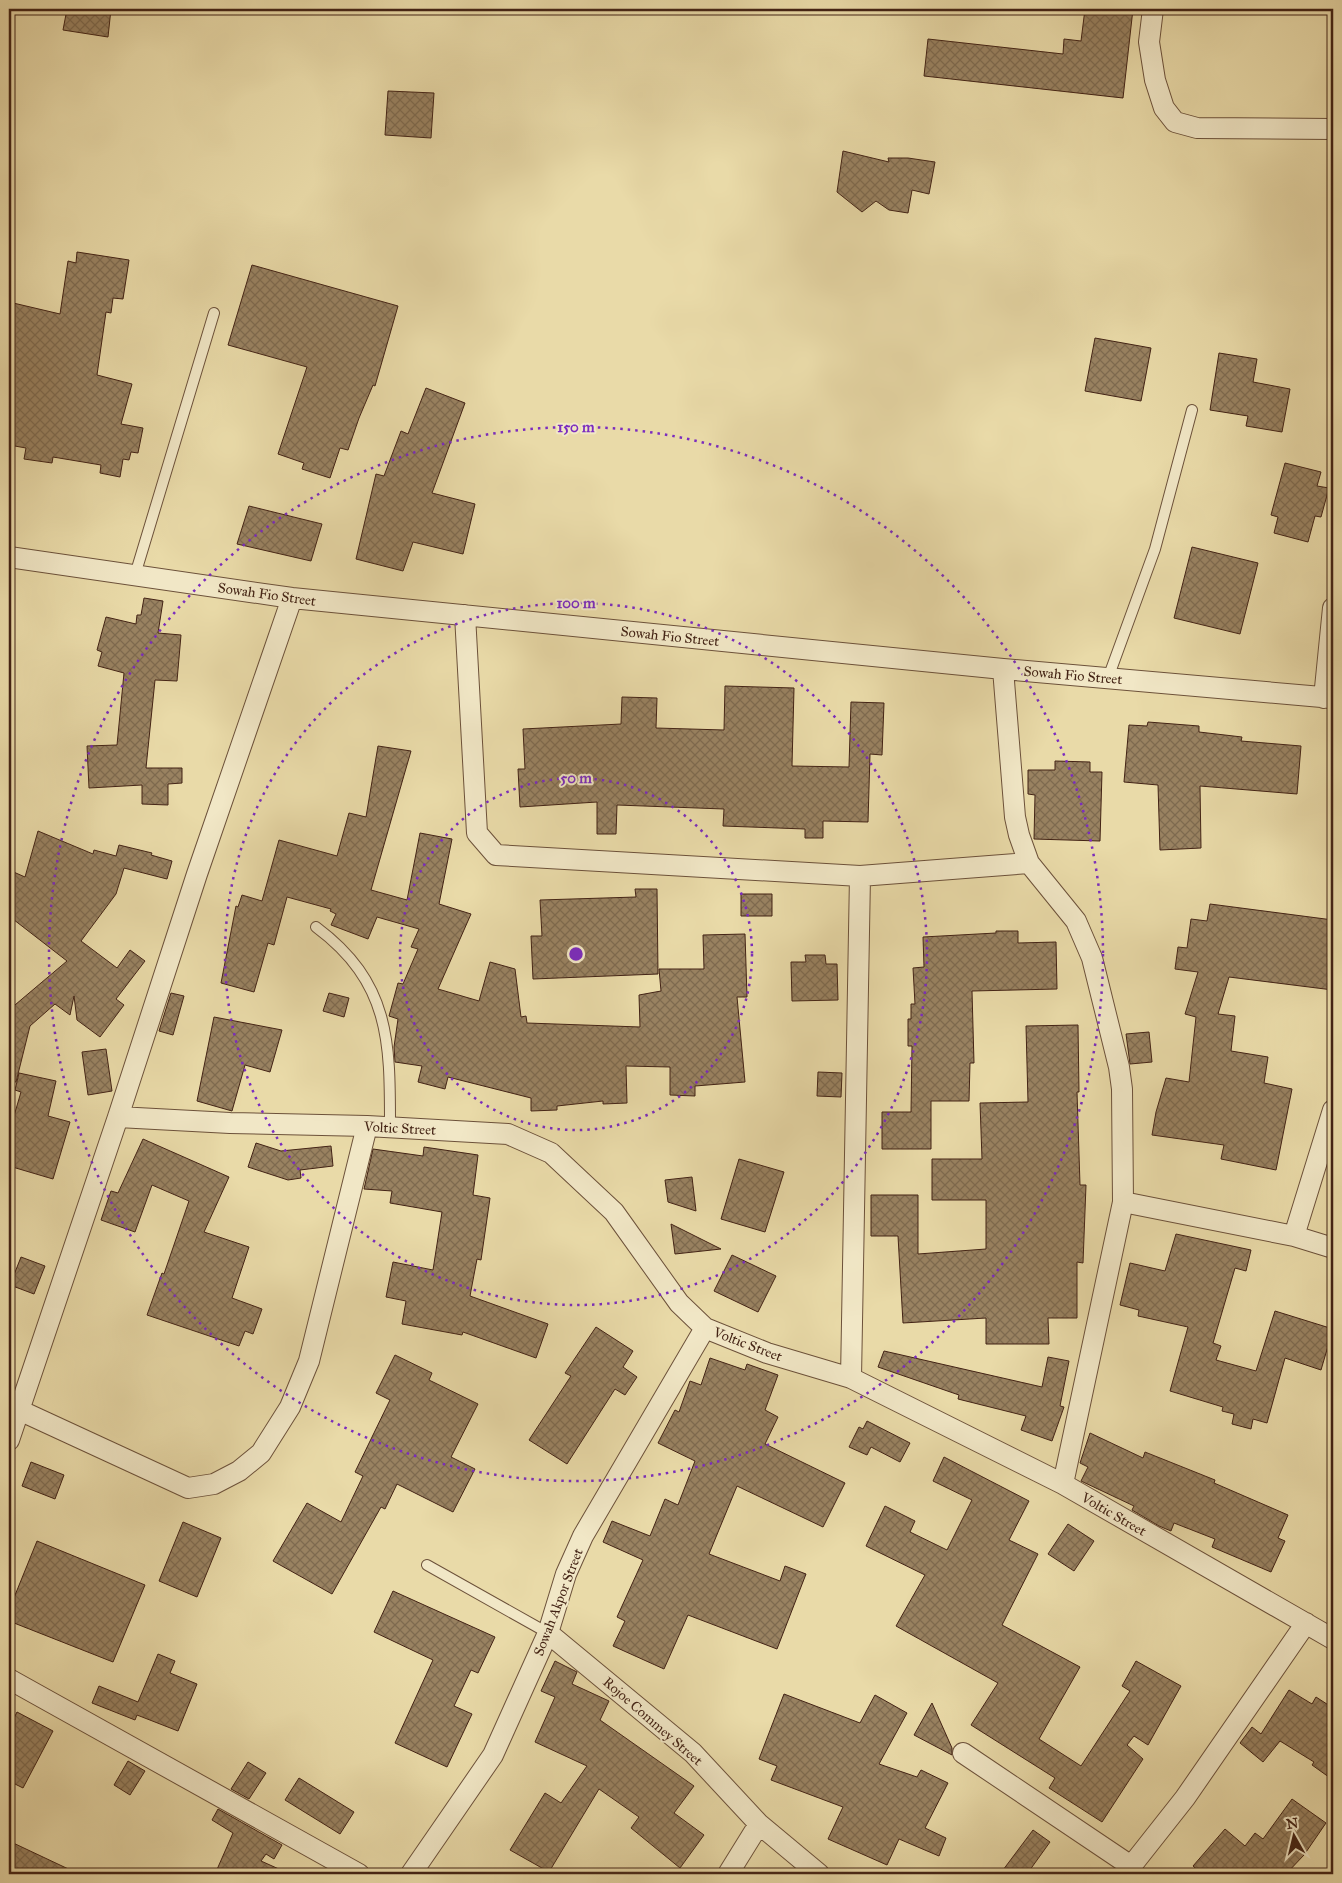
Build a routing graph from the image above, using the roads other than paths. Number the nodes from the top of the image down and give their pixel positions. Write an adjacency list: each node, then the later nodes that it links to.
1 (1153, 9): 2 (street)
2 (1333, 129)
3 (214, 313): 6 (lane)
4 (1192, 410): 11 (lane)
5 (9, 557): 6 (street, Sowah Fio Street)
6 (135, 575): 7 (street, Sowah Fio Street)
7 (292, 598): 9 (street, Sowah Fio Street); 17 (street)
8 (1333, 608): 12 (street)
9 (465, 616): 10 (street, Sowah Fio Street); 14 (street)
10 (1003, 669): 11 (street, Sowah Fio Street); 13 (street)
11 (1108, 678): 12 (street, Sowah Fio Street)
12 (1328, 698)
13 (1029, 863): 14 (street); 20 (street)
14 (860, 876): 24 (street)
15 (316, 927): 19 (lane)
16 (1333, 1110): 21 (street)
17 (118, 1117): 18 (street, Voltic Street); 25 (street)
18 (367, 1126): 19 (street, Voltic Street); 25 (street)
19 (390, 1128): 23 (street, Voltic Street)
20 (1123, 1202): 21 (street); 27 (street)
21 (1294, 1236): 22 (street)
22 (1333, 1248)
23 (704, 1328): 24 (street, Voltic Street); 30 (street, Sowah Akpor Street)
24 (851, 1378): 27 (street, Voltic Street)
25 (19, 1410): 26 (street)
26 (9, 1440)
27 (1063, 1484): 29 (street, Voltic Street)
28 (427, 1565): 30 (lane)
29 (1306, 1623): 31 (street, Voltic Street); 35 (street)
30 (548, 1634): 34 (street, Rojoe Commey Street); 37 (street, Sowah Akpor Street)
31 (1333, 1639)
32 (9, 1679): 36 (street)
33 (963, 1754): 35 (street)
34 (759, 1824): 38 (street); 39 (street, Rojoe Commey Street)
35 (1128, 1870)
36 (359, 1874)
37 (411, 1874)
38 (728, 1874)
39 (819, 1874)

